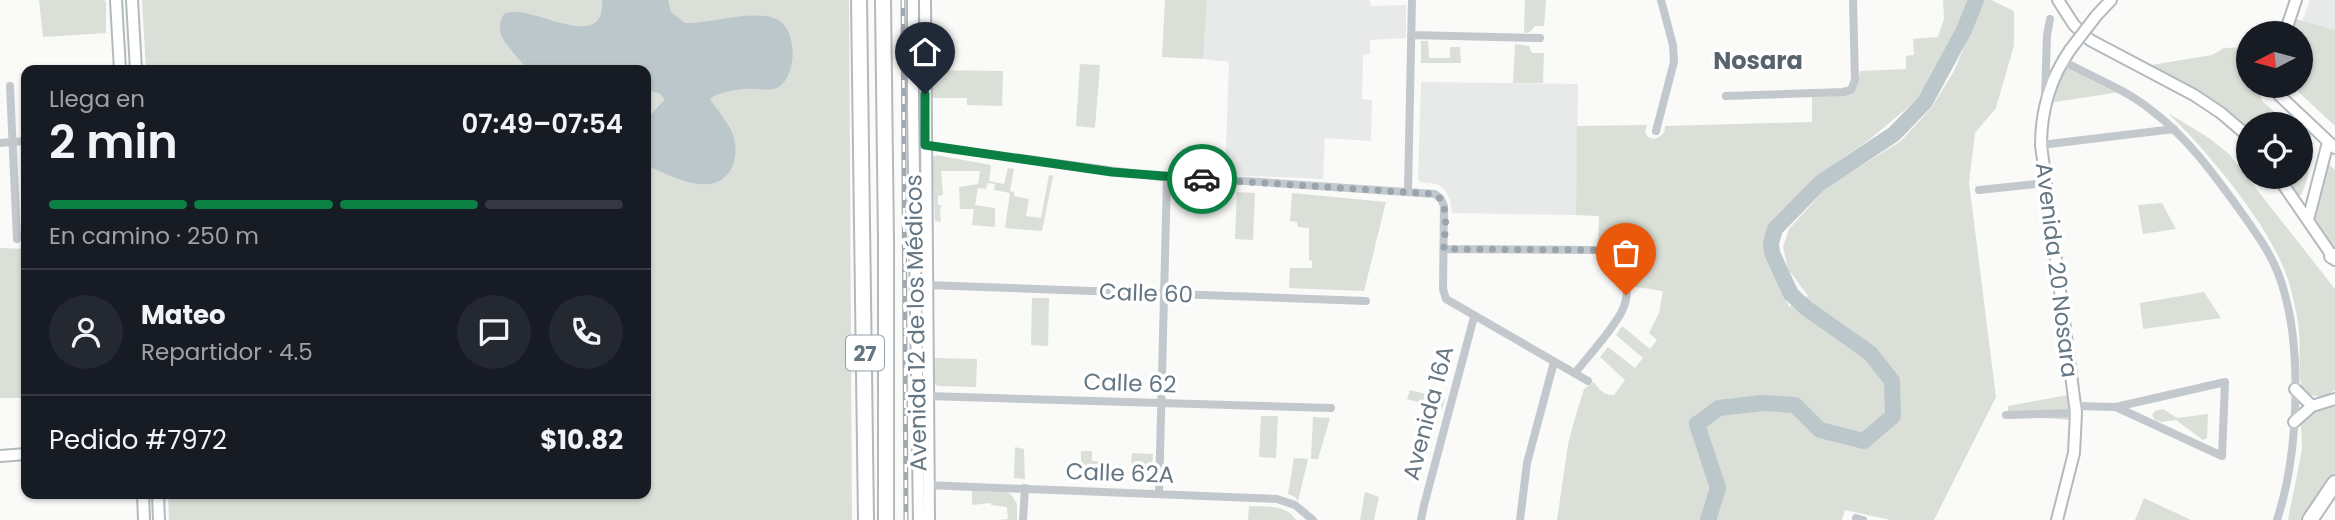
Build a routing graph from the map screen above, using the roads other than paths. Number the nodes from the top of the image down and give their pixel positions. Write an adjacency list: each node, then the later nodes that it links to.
1 (116, 0): 18 (main road)
2 (132, 0): 19 (main road)
3 (859, 0): 35 (highway, 27)
4 (883, 0): 41 (highway, 27)
5 (913, 0): 65 (main road, Avenida 12 de los Médicos)
6 (925, 0): 30 (main road, Avenida 12 de los Médicos)
7 (1412, 0): 15 (street)
8 (1661, 0): 26 (street)
9 (1853, 0): 21 (street)
10 (2058, 0): 24 (main road)
11 (2111, 0): 17 (main road, bridge)
12 (2296, 0): 14 (main road)
13 (2050, 19): 23 (street, Avenida 20 Nosara)
14 (2289, 21)
15 (1411, 35): 16 (street); 38 (street)
16 (1540, 38)
17 (2063, 61): 23 (main road); 25 (street)
18 (120, 65)
19 (136, 65)
20 (10, 86): 28 (street)
21 (1726, 96)
22 (2282, 98): 32 (main road)
23 (2044, 107): 31 (main road, Avenida 20 Nosara)
24 (2236, 126)
25 (2174, 129): 31 (street); 51 (street)
26 (1656, 131)
27 (21, 141): 28 (street)
28 (13, 142): 29 (street); 40 (street)
29 (0, 143)
30 (925, 145): 33 (street); 44 (main road, Avenida 12 de los Médicos)
31 (2041, 145): 34 (main road, Avenida 20 Nosara)
32 (2332, 145): 39 (main road)
33 (1167, 178): 38 (street); 45 (street)
34 (2045, 183): 37 (street); 58 (main road, Avenida 20 Nosara)
35 (862, 186): 41 (highway); 61 (highway, 27)
36 (2286, 189): 39 (main road)
37 (1979, 190)
38 (1408, 191): 42 (street)
39 (2308, 220): 43 (main road)
40 (17, 239)
41 (886, 240): 74 (highway, 27)
42 (1444, 249): 47 (street); 49 (street)
43 (2334, 257)
44 (926, 285): 45 (street, Calle 60); 52 (main road, Avenida 12 de los Médicos)
45 (1164, 294): 46 (street, Calle 60); 54 (street)
46 (1366, 301)
47 (1474, 317): 48 (street); 79 (street, Avenida 16A)
48 (1554, 362): 49 (street); 80 (street)
49 (1575, 373): 50 (street)
50 (1588, 381)
51 (2295, 389): 55 (main road); 60 (street)
52 (927, 396): 54 (street, Calle 62); 65 (main road, Avenida 12 de los Médicos)
53 (2335, 399): 55 (main road)
54 (1161, 403): 57 (street, Calle 62); 67 (street)
55 (2312, 406): 60 (main road)
56 (2116, 407): 56 (street); 58 (street)
57 (1331, 408)
58 (2075, 410): 59 (street); 81 (main road, Avenida 20 Nosara)
59 (2006, 415)
60 (2294, 422): 82 (street)
61 (866, 449): 72 (highway); 73 (highway, 27)
62 (21, 454): 63 (main road)
63 (0, 456)
64 (2335, 483): 83 (highway)
65 (924, 485): 66 (street, Calle 62A); 75 (main road, Avenida 12 de los Médicos); 76 (main road, Avenida 12 de los Médicos)
66 (1025, 488): 67 (street, Calle 62A); 77 (street)
67 (1159, 493): 78 (street, Calle 62A)
68 (143, 499): 70 (main road)
69 (158, 499): 71 (main road)
70 (144, 520)
71 (159, 520)
72 (861, 520)
73 (866, 520)
74 (886, 520)
75 (919, 520)
76 (929, 520)
77 (1023, 520)
78 (1313, 520)
79 (1422, 520)
80 (1520, 520)
81 (2057, 520)
82 (2277, 520)
83 (2310, 520)

